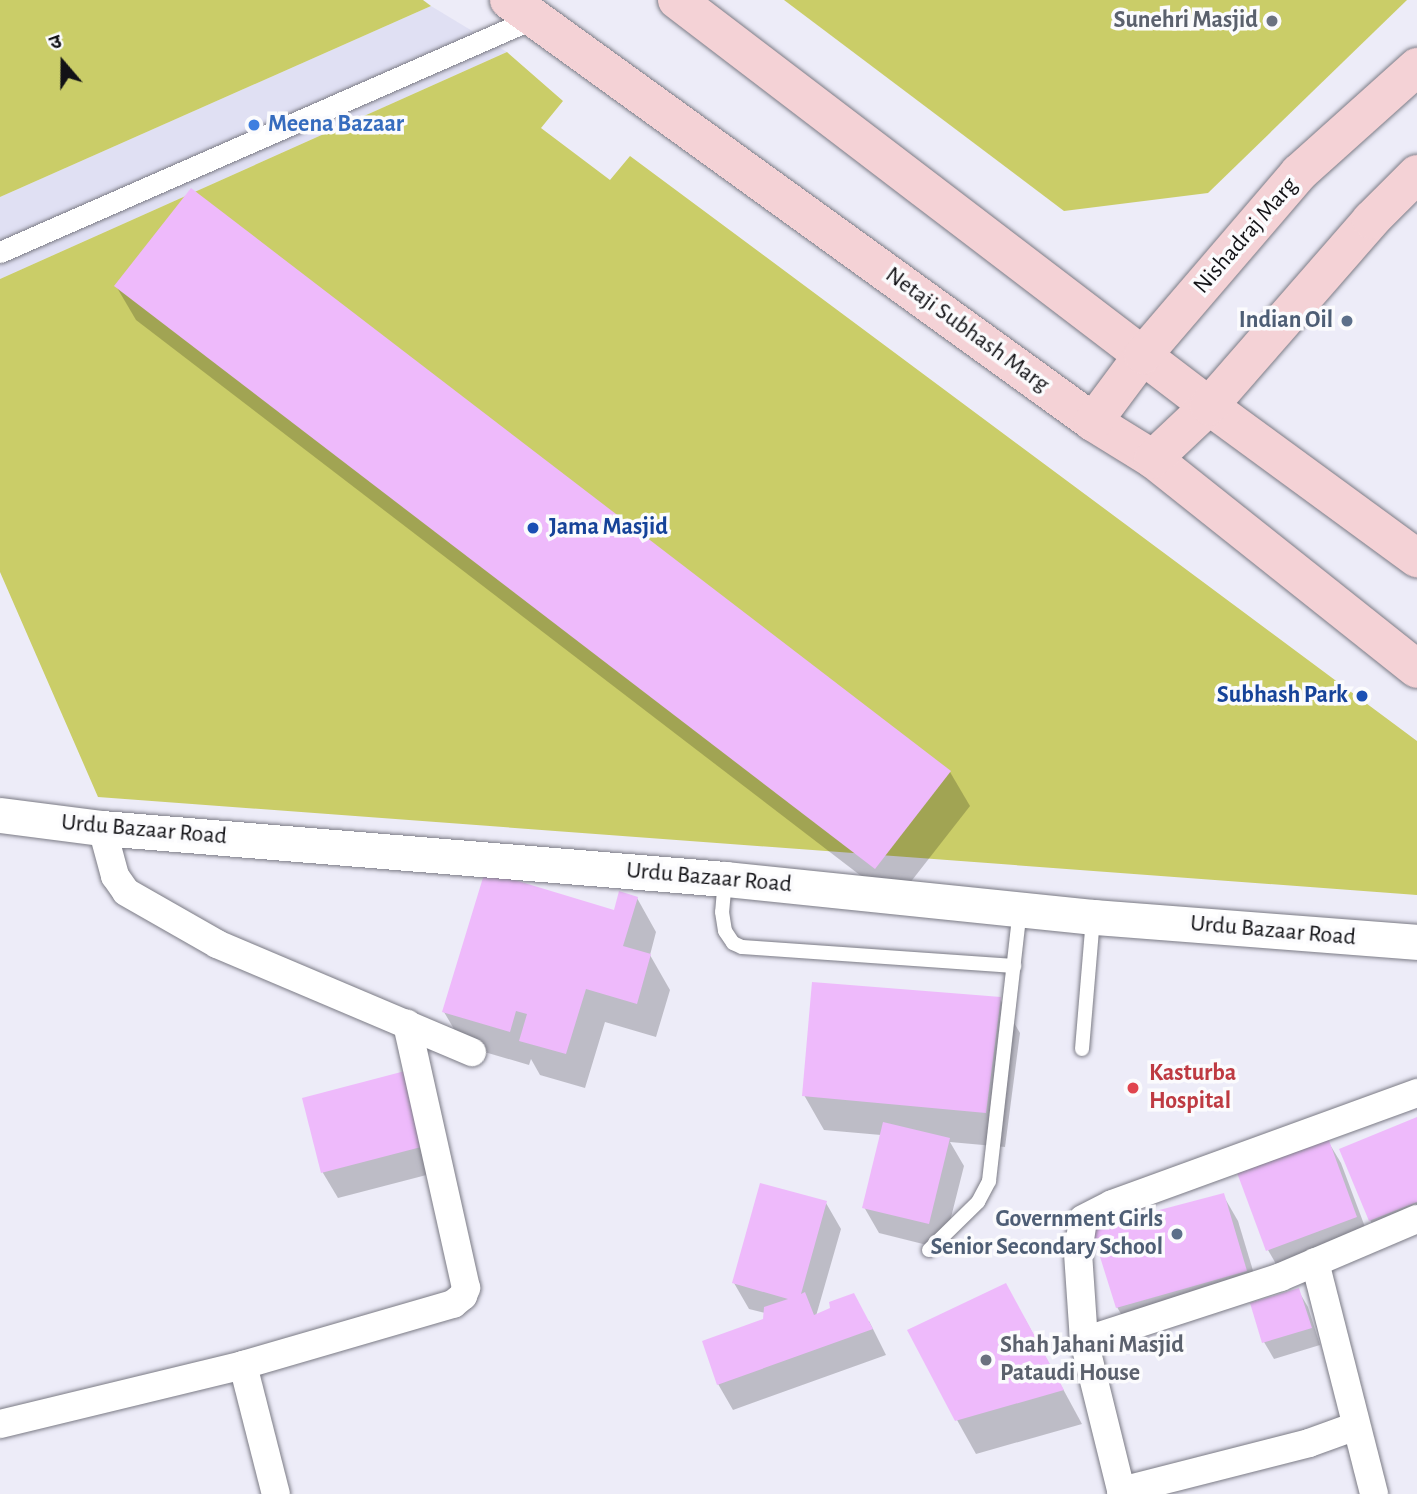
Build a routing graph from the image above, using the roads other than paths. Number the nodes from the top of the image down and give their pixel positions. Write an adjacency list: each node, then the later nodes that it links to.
1 (677, 0): 6 (main road)
2 (522, 9): 5 (street); 8 (main road, Netaji Subhash Marg)
3 (1417, 67): 6 (main road, Nishadraj Marg)
4 (1417, 174): 7 (main road)
5 (0, 252)
6 (1143, 355): 7 (main road); 8 (main road, Nishadraj Marg)
7 (1209, 405): 9 (main road); 10 (main road)
8 (1093, 422): 9 (main road, Netaji Subhash Marg)
9 (1153, 459): 11 (main road, Netaji Subhash Marg)
10 (1417, 558)
11 (1417, 669)
12 (0, 815): 13 (street, Urdu Bazaar Road)
13 (102, 828): 14 (street, Urdu Bazaar Road); 19 (street)
14 (725, 879): 15 (street, Urdu Bazaar Road); 18 (lane)
15 (1020, 907): 16 (street, Urdu Bazaar Road); 18 (lane)
16 (1094, 916): 17 (street, Urdu Bazaar Road); 20 (lane)
17 (1417, 942)
18 (1014, 966): 24 (lane)
19 (407, 1024): 21 (street); 27 (street)
20 (1082, 1049)
21 (472, 1052)
22 (1417, 1093): 26 (street)
23 (1417, 1219): 25 (street)
24 (929, 1250)
25 (1315, 1262): 26 (street); 29 (street)
26 (1084, 1341): 30 (street)
27 (243, 1365): 28 (street); 31 (street)
28 (0, 1424)
29 (1356, 1426): 30 (street); 32 (street)
30 (1121, 1493)
31 (276, 1494)
32 (1374, 1494)

